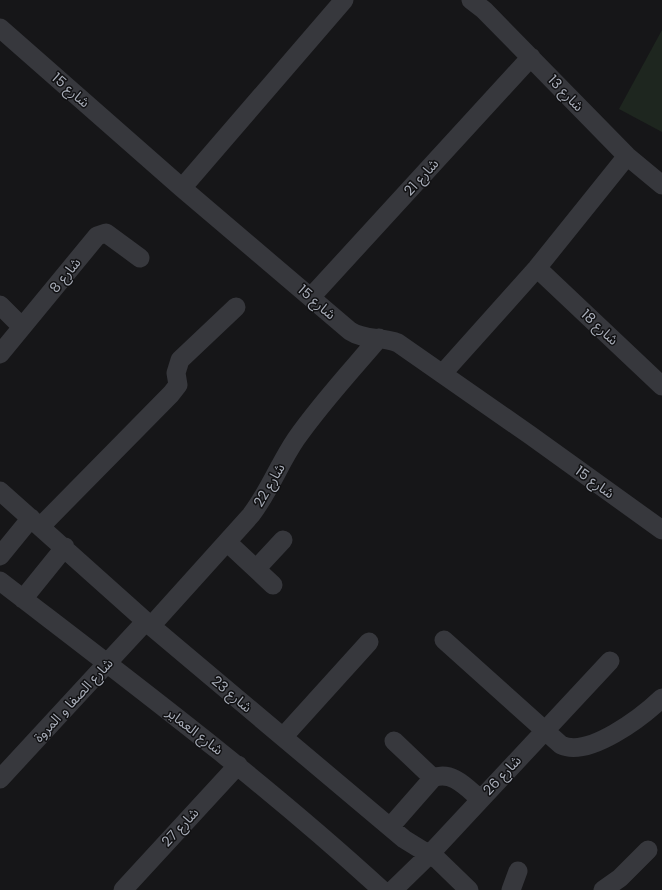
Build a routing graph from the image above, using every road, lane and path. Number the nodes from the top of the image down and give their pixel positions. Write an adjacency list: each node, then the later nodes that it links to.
1 (344, 0): 7 (street)
2 (471, 0): 4 (street, شارع 13)
3 (0, 28): 7 (street, شارع 15)
4 (531, 57): 5 (street, شارع 13); 10 (street, شارع 21)
5 (627, 156): 6 (street, شارع 13); 9 (street)
6 (662, 185)
7 (182, 188): 10 (street, شارع 15)
8 (140, 258): 13 (street, شارع 8)
9 (537, 268): 16 (street); 17 (street, شارع 18)
10 (311, 297): 14 (street, شارع 15)
11 (0, 304): 13 (street)
12 (236, 308): 19 (street)
13 (22, 327): 15 (street, شارع 8)
14 (379, 338): 16 (street, شارع 15); 22 (street, شارع 22)
15 (0, 354)
16 (443, 373): 20 (street, شارع 15)
17 (662, 386)
18 (0, 491): 19 (street, شارع 23)
19 (36, 522): 23 (street, شارع 23); 24 (street)
20 (662, 530)
21 (283, 540): 25 (street)
22 (228, 542): 25 (street); 29 (street, شارع 22)
23 (65, 548): 28 (street); 29 (street, شارع 23)
24 (0, 556)
25 (256, 569): 27 (street)
26 (1, 584): 28 (street, شارع العماير)
27 (273, 585)
28 (23, 599): 33 (street, شارع العماير)
29 (149, 624): 33 (street, شارع الصفا و المروة); 36 (street, شارع 23)
30 (444, 640): 35 (street)
31 (370, 642): 36 (street)
32 (610, 661): 35 (street, شارع 26)
33 (107, 662): 38 (street, شارع العماير); 40 (street, شارع الصفا و المروة)
34 (662, 698): 35 (street)
35 (544, 730): 41 (street, شارع 26)
36 (283, 737): 42 (street, شارع 23)
37 (394, 741): 39 (street)
38 (238, 765): 47 (street, شارع 27); 48 (street, شارع العماير)
39 (434, 778): 41 (street); 42 (street)
40 (0, 779)
41 (480, 799): 44 (street, شارع 26)
42 (390, 827): 44 (street, شارع 23)
43 (648, 850): 46 (street)
44 (428, 855): 49 (street, شارع 26); 50 (street, شارع 23)
45 (518, 871): 51 (street)
46 (623, 884): 52 (street)
47 (123, 890)
48 (382, 890)
49 (393, 890)
50 (469, 890)
51 (511, 890)
52 (603, 890)

